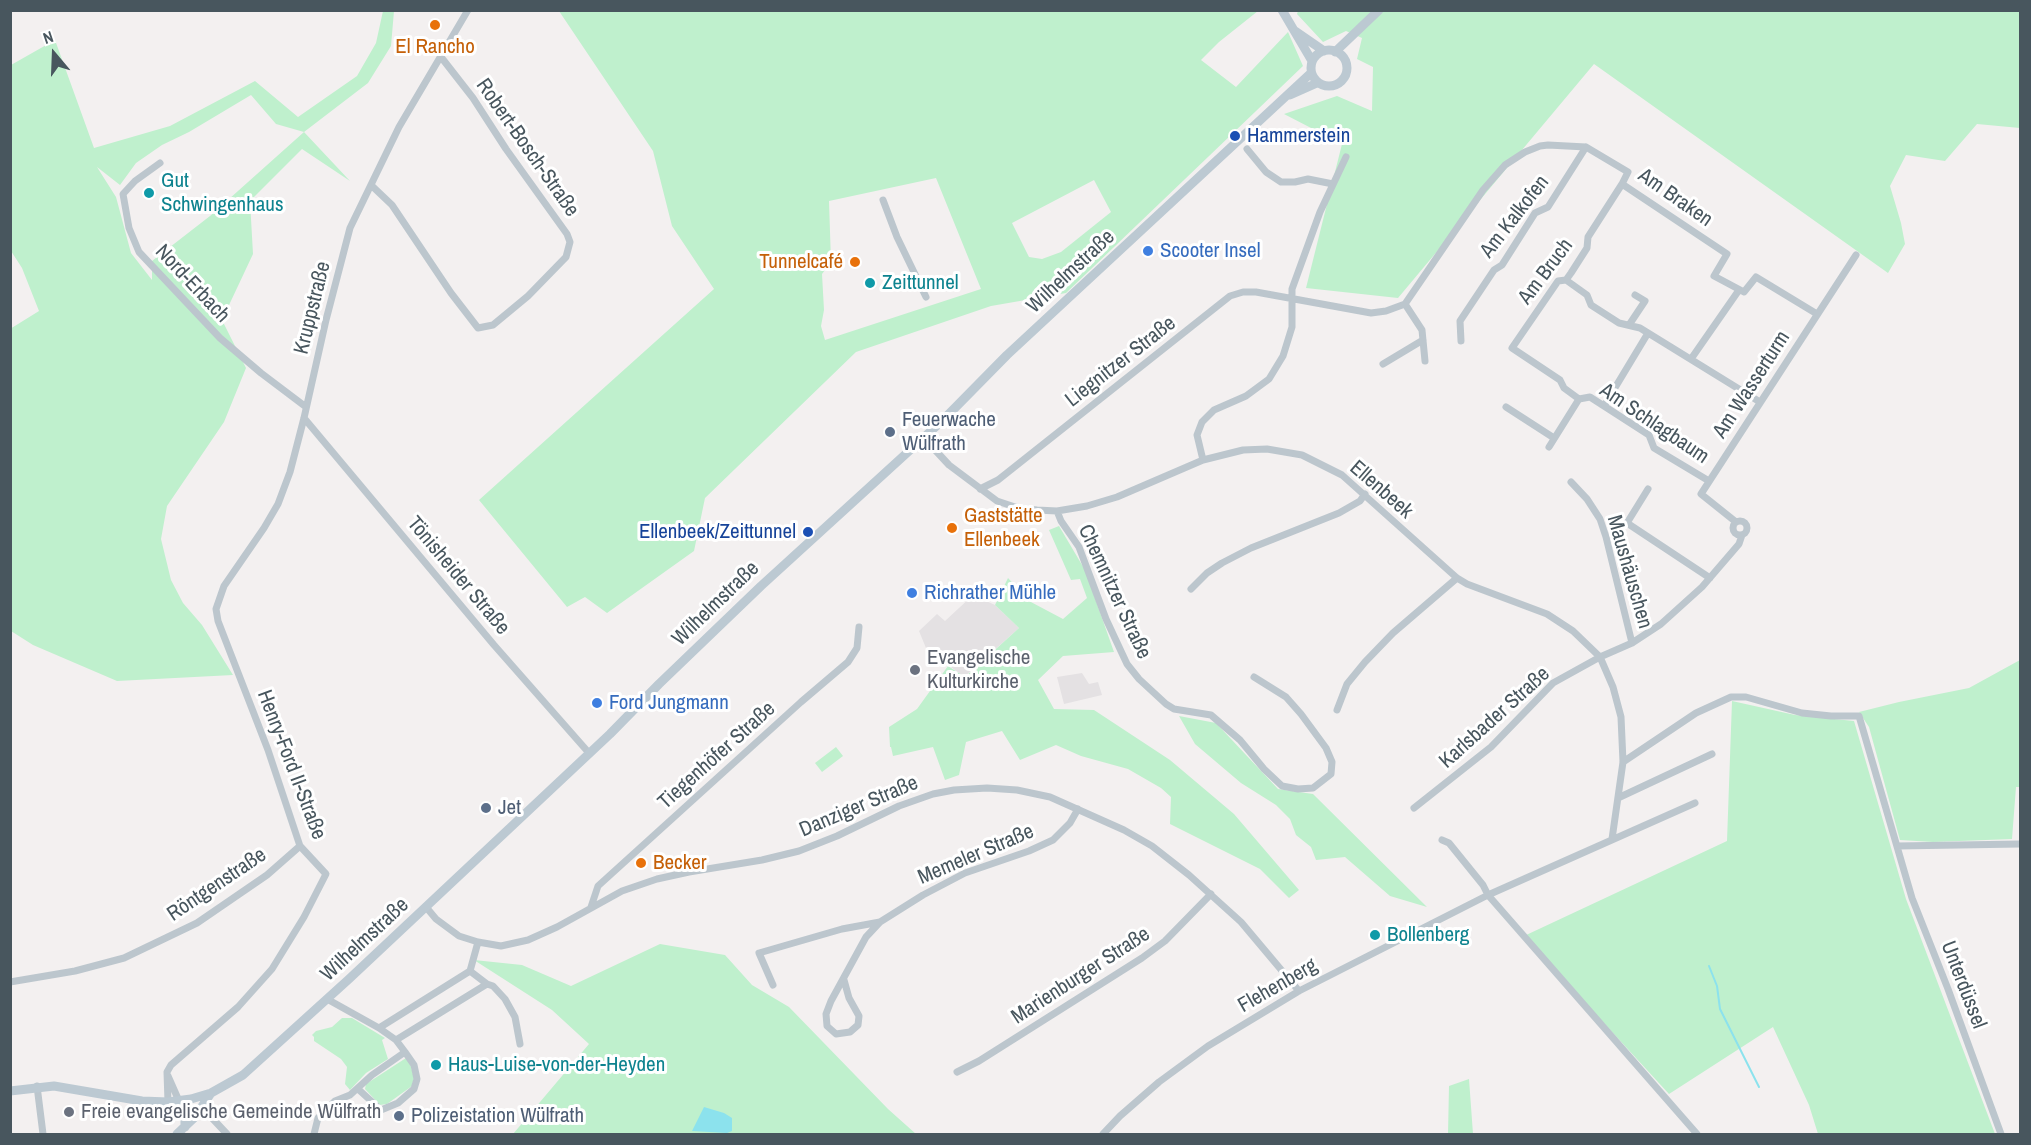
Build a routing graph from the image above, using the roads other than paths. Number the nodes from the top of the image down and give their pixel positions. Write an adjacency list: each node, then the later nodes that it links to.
1 (468, 10): 8 (street, Kruppstraße)
2 (1282, 10): 5 (main road)
3 (1378, 10): 4 (main road)
4 (1362, 26): 7 (main road); 9 (main road)
5 (1299, 37): 6 (main road); 10 (main road)
6 (1321, 50): 7 (main road); 10 (main road)
7 (1335, 52): 9 (main road)
8 (441, 57): 20 (street, Kruppstraße); 20 (street, Robert-Bosch-Straße)
9 (1343, 58): 12 (main road)
10 (1311, 59): 11 (main road)
11 (1311, 73): 12 (main road); 13 (main road, Wilhelmstraße)
12 (1317, 83): 13 (main road, Wilhelmstraße)
13 (1282, 99): 44 (main road, Wilhelmstraße)
14 (1586, 147): 19 (street, Am Braken); 28 (street, Am Braken); 33 (street, Am Kalkofen)
15 (1247, 149): 18 (street)
16 (1346, 157): 18 (street)
17 (160, 162): 42 (street, Nord-Erbach)
18 (1333, 184): 27 (street)
19 (1622, 184): 23 (street, Am Bruch); 24 (street, Am Braken)
20 (371, 185): 42 (street, Kruppstraße)
21 (883, 200): 26 (street)
22 (1856, 255): 29 (street, Am Wasserturm)
23 (1566, 280): 30 (street); 34 (street, Am Bruch)
24 (1739, 290): 29 (street); 35 (street)
25 (1635, 295): 30 (street)
26 (926, 297)
27 (1292, 299): 28 (street); 47 (street); 50 (street, Liegnitzer Straße)
28 (1405, 304): 32 (street)
29 (1817, 314): 39 (street, Am Wasserturm)
30 (1629, 325): 31 (street)
31 (1648, 333): 35 (street); 40 (street)
32 (1423, 340): 36 (street); 37 (street)
33 (1461, 341)
34 (1512, 348): 38 (street, Am Schlagbaum)
35 (1691, 359): 39 (street)
36 (1425, 361)
37 (1383, 364)
38 (1579, 399): 40 (street, Am Schlagbaum); 45 (street, Am Schlagbaum)
39 (1760, 402): 49 (street, Am Wasserturm)
40 (1604, 406): 49 (street, Am Schlagbaum)
41 (1506, 407): 45 (street)
42 (306, 408): 43 (street, Kruppstraße)
43 (304, 418): 57 (street, Kruppstraße); 63 (street, Tönisheider Straße)
44 (923, 437): 50 (street, Ellenbeek); 63 (main road, Wilhelmstraße)
45 (1554, 438): 46 (street, Am Schlagbaum)
46 (1549, 447)
47 (1203, 460): 52 (street, Ellenbeek); 53 (street, Ellenbeek)
48 (1571, 482): 59 (street, Maushäuschen)
49 (1709, 482): 55 (street)
50 (980, 489): 53 (street, Ellenbeek)
51 (1648, 489): 55 (street)
52 (1365, 494): 54 (street, Ellenbeek); 56 (street)
53 (1057, 511): 61 (street, Chemnitzer Straße)
54 (1457, 578): 60 (street, Ellenbeek); 62 (street)
55 (1710, 578): 59 (street)
56 (1191, 589)
57 (218, 621): 73 (street, Henry-Ford II-Straße)
58 (859, 627): 78 (street, Tiegenhöfer Straße)
59 (1632, 643): 60 (street)
60 (1600, 657): 65 (street, Ellenbeek); 68 (street, Karlsbader Straße)
61 (1254, 677)
62 (1337, 710)
63 (589, 753): 77 (main road, Wilhelmstraße)
64 (1712, 754): 66 (street)
65 (1623, 762): 66 (street, Ellenbeek); 74 (street, Unterdüssel)
66 (1618, 798): 70 (street, Ellenbeek)
67 (1695, 802): 70 (street, Flehenberg)
68 (1414, 808)
69 (1077, 809): 75 (street, Danziger Straße); 78 (street, Danziger Straße); 79 (street, Memeler Straße)
70 (1612, 839): 76 (street, Flehenberg)
71 (1442, 840): 76 (street)
72 (2020, 844): 74 (street)
73 (300, 846): 83 (street, Röntgenstraße); 93 (street, Henry-Ford II-Straße)
74 (1897, 846): 108 (street, Unterdüssel)
75 (1211, 894): 86 (street, Danziger Straße); 92 (street, Marienburger Straße)
76 (1488, 895): 86 (street, Flehenberg); 107 (street)
77 (426, 907): 80 (street, Danziger Straße); 87 (main road, Wilhelmstraße)
78 (591, 907): 80 (street, Danziger Straße)
79 (880, 922): 82 (street, Memeler Straße); 85 (street, Memeler Straße)
80 (478, 942): 81 (street)
81 (470, 971): 84 (street); 88 (street)
82 (844, 980): 82 (street, Memeler Straße)
83 (10, 982)
84 (487, 984): 89 (street); 90 (street)
85 (773, 984)
86 (1299, 991): 106 (street, Flehenberg)
87 (327, 999): 88 (street); 97 (main road, Wilhelmstraße)
88 (379, 1028): 89 (street)
89 (396, 1041): 91 (street)
90 (520, 1044)
91 (405, 1052): 95 (street); 95 (street)
92 (957, 1072)
93 (167, 1074): 98 (street); 99 (street)
94 (37, 1086): 96 (main road); 99 (main road); 102 (street)
95 (358, 1089): 105 (street)
96 (10, 1091)
97 (211, 1093): 98 (main road); 101 (main road, Wilhelmstraße)
98 (179, 1101): 99 (main road); 101 (main road)
99 (168, 1102)
100 (212, 1118): 104 (street)
101 (185, 1127): 103 (main road, Wilhelmstraße)
102 (43, 1134)
103 (177, 1134)
104 (227, 1134)
105 (314, 1134)
106 (1103, 1134)
107 (1697, 1134)
108 (2001, 1134)

